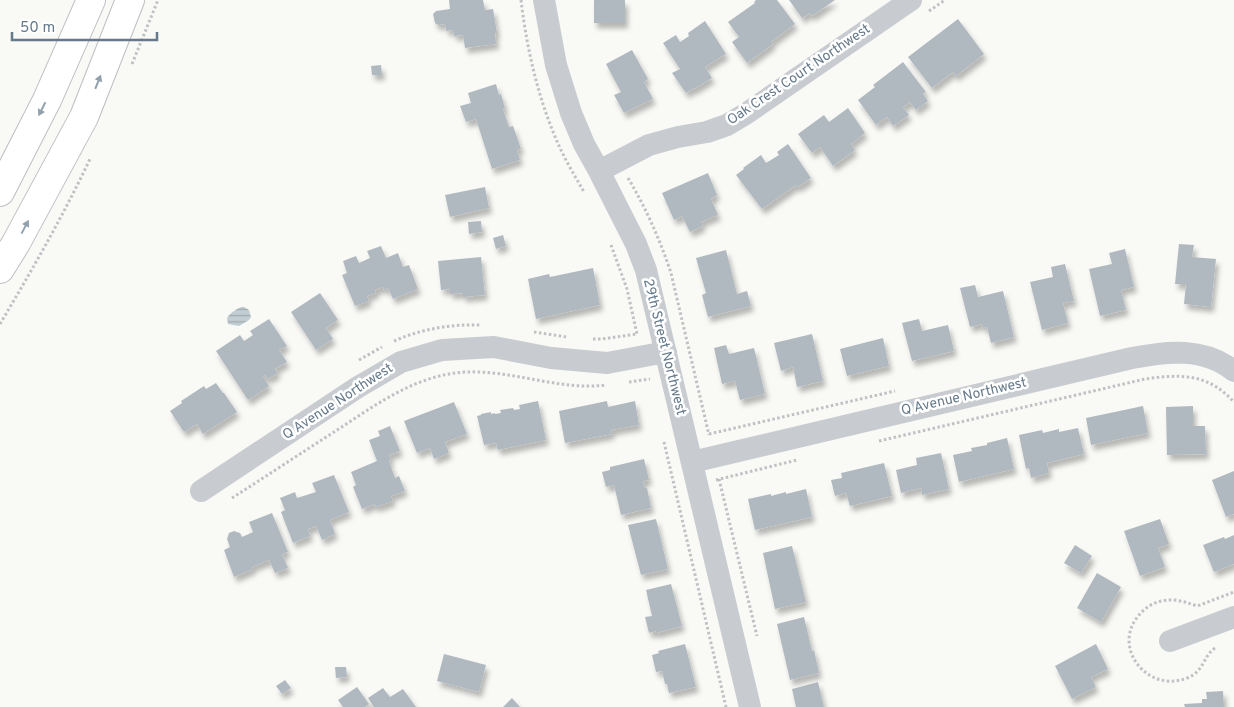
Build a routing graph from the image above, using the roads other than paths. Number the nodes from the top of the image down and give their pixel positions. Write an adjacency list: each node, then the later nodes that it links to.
1 (91, 0): 6 (main road, one-way to 6)
2 (130, 0): 7 (main road, one-way to 2)
3 (544, 0): 5 (street, 29th Street Northwest)
4 (911, 0): 5 (street, Oak Crest Court Northwest)
5 (599, 171): 8 (street, 29th Street Northwest)
6 (0, 192)
7 (0, 269)
8 (666, 352): 10 (street, 29th Street Northwest); 11 (street, Q Avenue Northwest)
9 (1234, 371): 10 (street, Q Avenue Northwest)
10 (692, 462): 14 (street, 29th Street Northwest)
11 (201, 491)
12 (1234, 617): 13 (street)
13 (1170, 641)
14 (750, 707)

